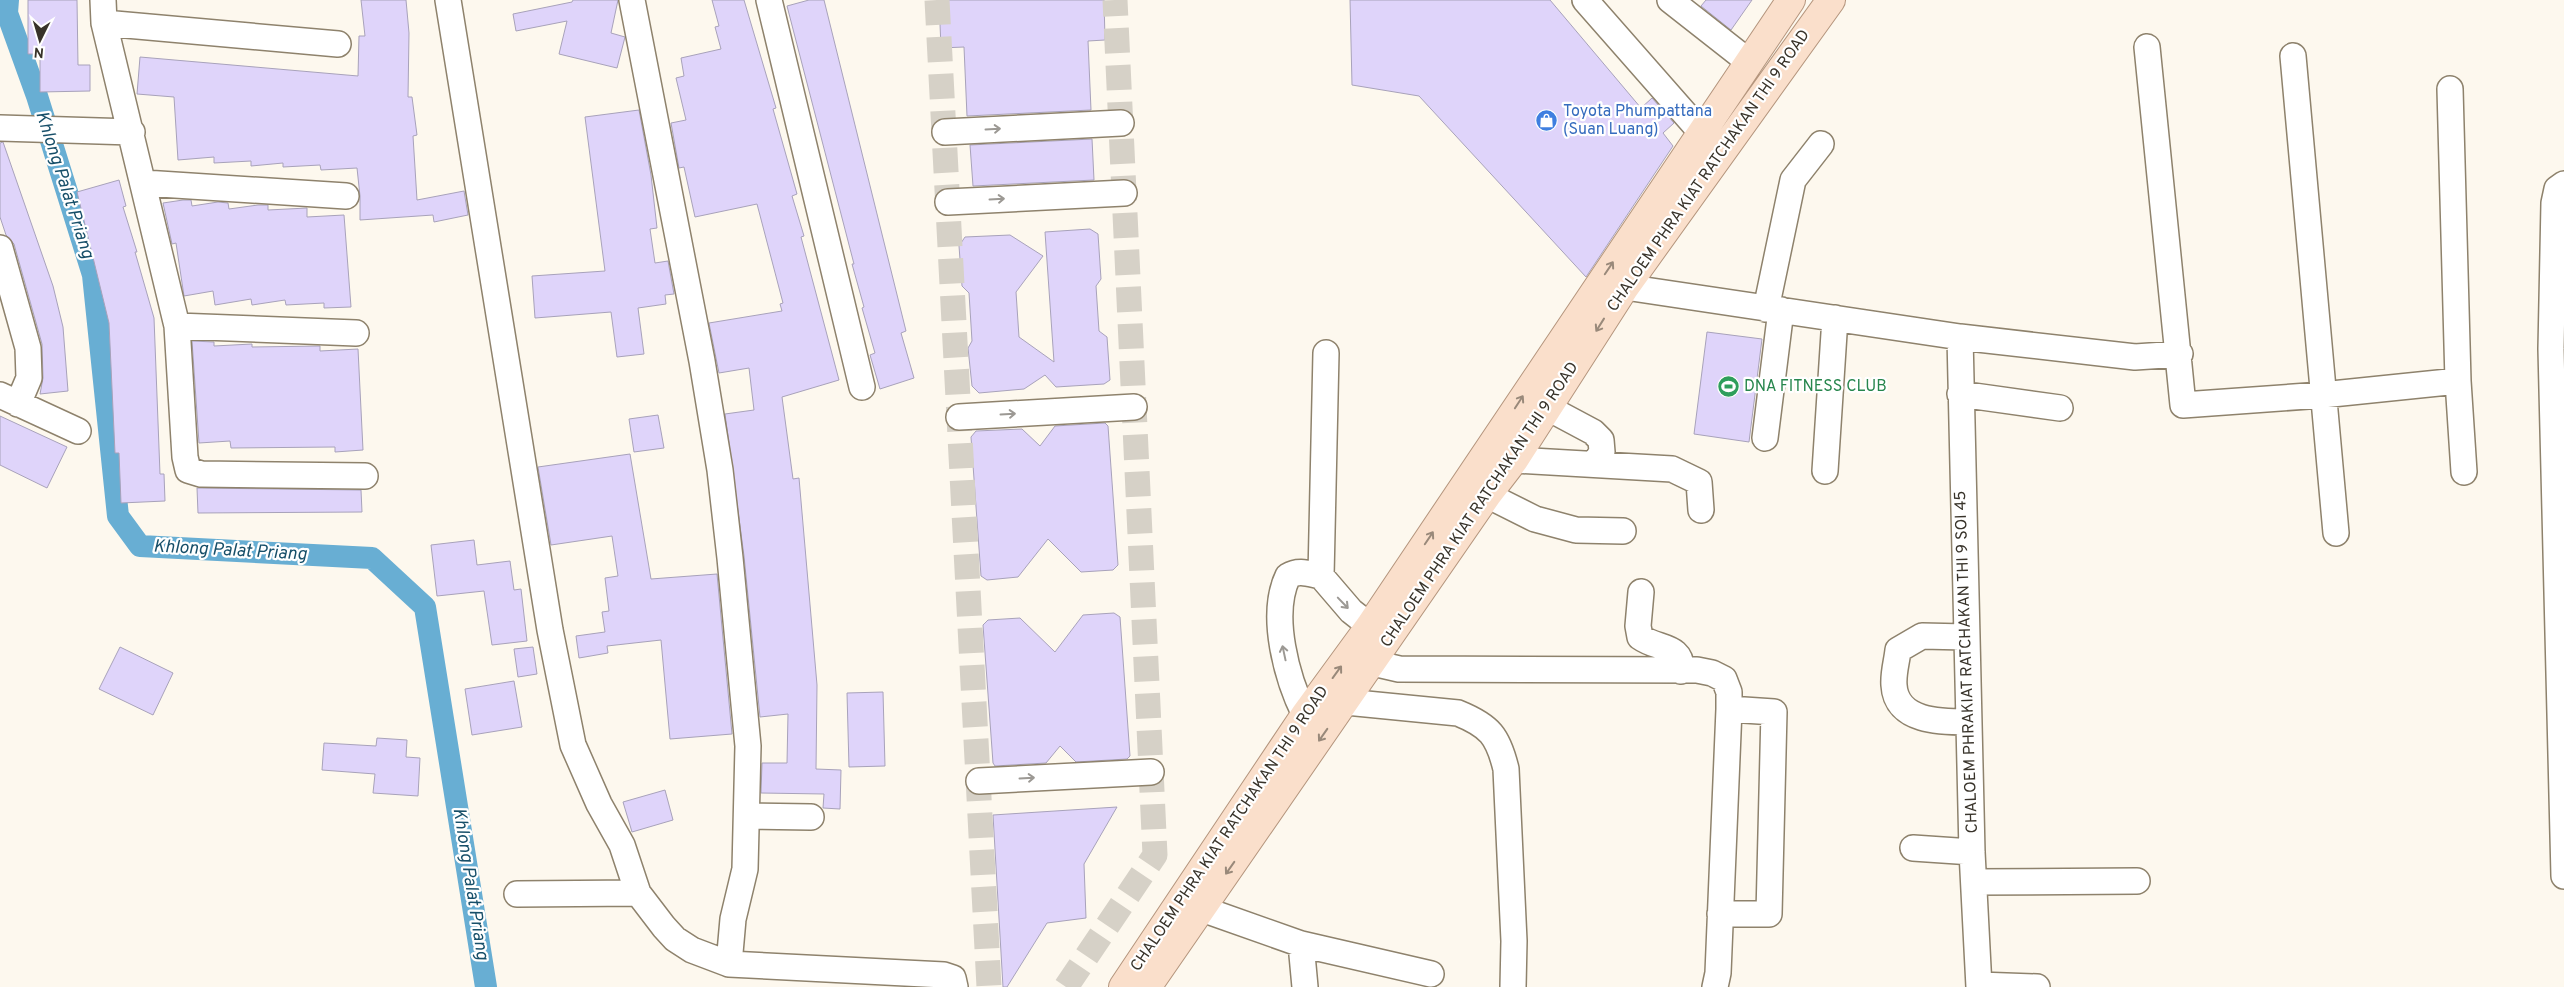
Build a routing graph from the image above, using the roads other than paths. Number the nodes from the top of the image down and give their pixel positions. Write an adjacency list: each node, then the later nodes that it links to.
1 (448, 0): 75 (street)
2 (632, 0): 68 (street)
3 (769, 0): 36 (street)
4 (1585, 0): 18 (street)
5 (1670, 0): 12 (street)
6 (1791, 0): 12 (main road, CHALOEM PHRA KIAT RATCHAKAN THI 9 ROAD)
7 (1831, 0): 26 (main road, CHALOEM PHRA KIAT RATCHAKAN THI 9 ROAD)
8 (104, 12): 9 (street); 16 (street)
9 (338, 44)
10 (2147, 47): 34 (street)
11 (2293, 56): 38 (street)
12 (1748, 62): 18 (main road, CHALOEM PHRA KIAT RATCHAKAN THI 9 ROAD)
13 (2450, 89): 35 (street)
14 (1121, 123): 17 (street, one-way to 14)
15 (0, 128): 16 (street)
16 (132, 132): 20 (street)
17 (945, 132)
18 (1701, 132): 57 (main road, CHALOEM PHRA KIAT RATCHAKAN THI 9 ROAD, one-way to 18)
19 (1821, 144): 27 (street)
20 (144, 183): 23 (street); 29 (street)
21 (2564, 184): 32 (street)
22 (1124, 193): 24 (street, one-way to 22)
23 (346, 196)
24 (948, 202)
25 (0, 248): 39 (street)
26 (1625, 287): 27 (street); 41 (main road, CHALOEM PHRA KIAT RATCHAKAN THI 9 ROAD, one-way to 41)
27 (1773, 310): 28 (street); 45 (street)
28 (1835, 318): 31 (street); 48 (street)
29 (178, 326): 30 (street); 50 (street)
30 (356, 333)
31 (1960, 337): 34 (street); 37 (street, CHALOEM PHRAKIAT RATCHAKAN THI 9 SOI 45)
32 (2558, 349): 59 (street)
33 (1326, 353): 55 (street)
34 (2180, 354): 38 (street)
35 (2458, 381): 38 (street); 49 (street)
36 (862, 387)
37 (1960, 394): 42 (street); 58 (street, CHALOEM PHRAKIAT RATCHAKAN THI 9 SOI 45)
38 (2322, 395): 54 (street)
39 (9, 399): 44 (street)
40 (1134, 407): 43 (street, one-way to 40)
41 (1548, 408): 46 (main road, CHALOEM PHRA KIAT RATCHAKAN THI 9 ROAD); 47 (street)
42 (2060, 408)
43 (960, 417)
44 (78, 432)
45 (1765, 438)
46 (1514, 460): 47 (street); 51 (main road, CHALOEM PHRA KIAT RATCHAKAN THI 9 ROAD)
47 (1595, 463): 52 (street)
48 (1825, 471)
49 (2464, 472)
50 (365, 476)
51 (1488, 495): 53 (street); 60 (main road, CHALOEM PHRA KIAT RATCHAKAN THI 9 ROAD)
52 (1701, 510)
53 (1623, 531)
54 (2336, 533)
55 (1321, 576): 57 (street, one-way to 57); 64 (street, one-way to 55)
56 (1641, 592): 61 (street)
57 (1370, 626): 64 (main road, CHALOEM PHRA KIAT RATCHAKAN THI 9 ROAD, one-way to 57)
58 (1966, 637): 65 (street, CHALOEM PHRAKIAT RATCHAKAN THI 9 SOI 45); 65 (street)
59 (2562, 662): 72 (street)
60 (1373, 663): 61 (street); 62 (main road, CHALOEM PHRA KIAT RATCHAKAN THI 9 ROAD)
61 (1681, 671): 63 (street)
62 (1346, 702): 77 (main road, CHALOEM PHRA KIAT RATCHAKAN THI 9 ROAD, one-way to 77); 88 (street)
63 (1729, 709): 78 (street); 78 (street)
64 (1306, 715): 85 (main road, CHALOEM PHRA KIAT RATCHAKAN THI 9 ROAD)
65 (1968, 722): 71 (street, CHALOEM PHRAKIAT RATCHAKAN THI 9 SOI 45)
66 (1151, 772): 67 (street, one-way to 66)
67 (979, 781)
68 (748, 816): 69 (street); 80 (street)
69 (811, 817)
70 (1913, 848): 71 (street)
71 (1972, 852): 74 (street, CHALOEM PHRAKIAT RATCHAKAN THI 9 SOI 45)
72 (2564, 876)
73 (2137, 881): 74 (street)
74 (1974, 882): 83 (street, CHALOEM PHRAKIAT RATCHAKAN THI 9 SOI 45)
75 (638, 893): 76 (street); 80 (street)
76 (516, 894)
77 (1202, 909): 79 (street); 86 (main road, CHALOEM PHRA KIAT RATCHAKAN THI 9 ROAD)
78 (1720, 914): 82 (street)
79 (1301, 944): 81 (street); 87 (street)
80 (730, 964): 84 (street)
81 (1431, 974)
82 (1718, 982)
83 (1979, 986): 89 (street)
84 (955, 987)
85 (1122, 987)
86 (1147, 987)
87 (1305, 987)
88 (1513, 987)
89 (2037, 987)

